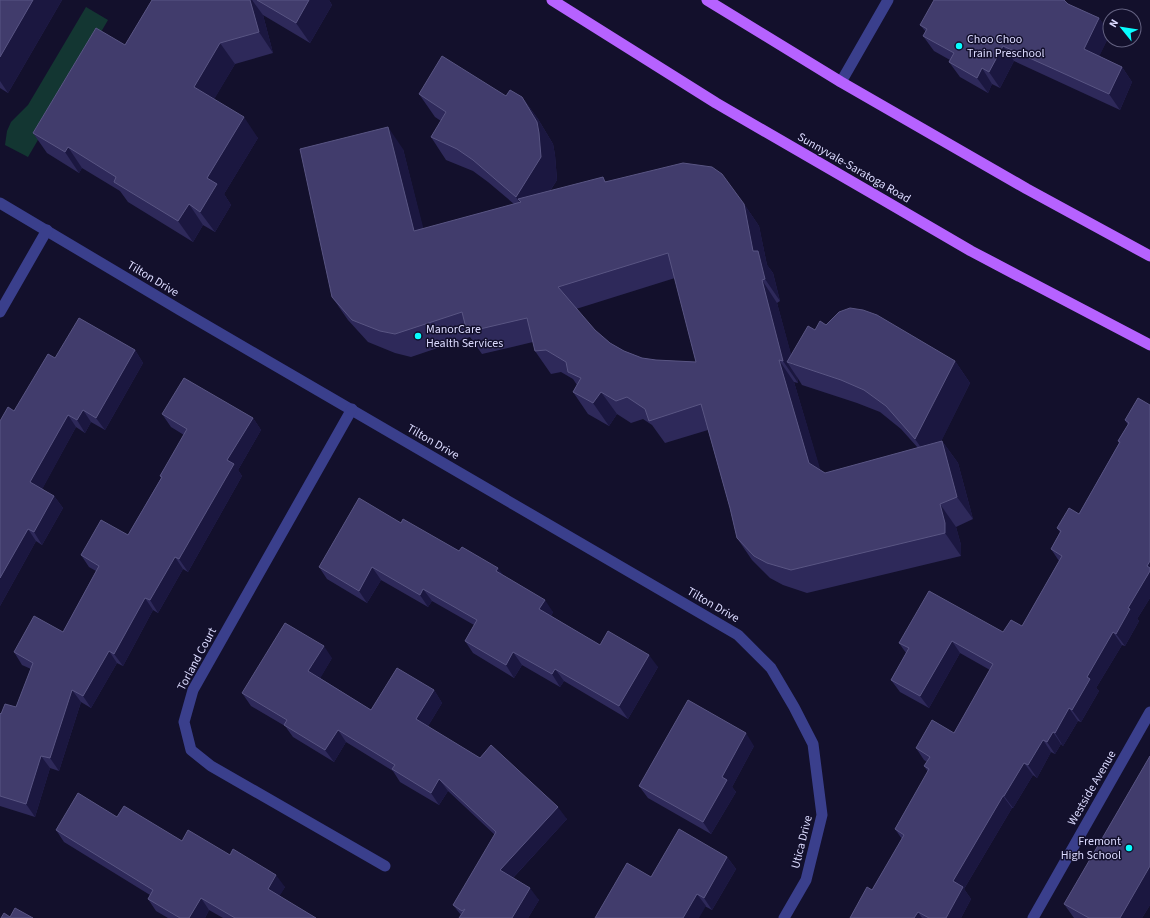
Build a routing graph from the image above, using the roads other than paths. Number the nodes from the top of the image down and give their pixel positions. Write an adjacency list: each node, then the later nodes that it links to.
1 (552, 0): 9 (main road, Sunnyvale-Saratoga Road)
2 (707, 0): 4 (main road)
3 (888, 0): 4 (street)
4 (841, 82): 7 (main road)
5 (0, 203): 6 (street, Tilton Drive)
6 (47, 230): 8 (street); 10 (street, Tilton Drive)
7 (1150, 256)
8 (0, 312)
9 (1150, 345)
10 (352, 409): 12 (street, Tilton Drive); 13 (street, Torland Court)
11 (1150, 712): 15 (street, Westside Avenue)
12 (813, 744): 14 (street, Utica Drive)
13 (385, 866)
14 (784, 918)
15 (1033, 918)

